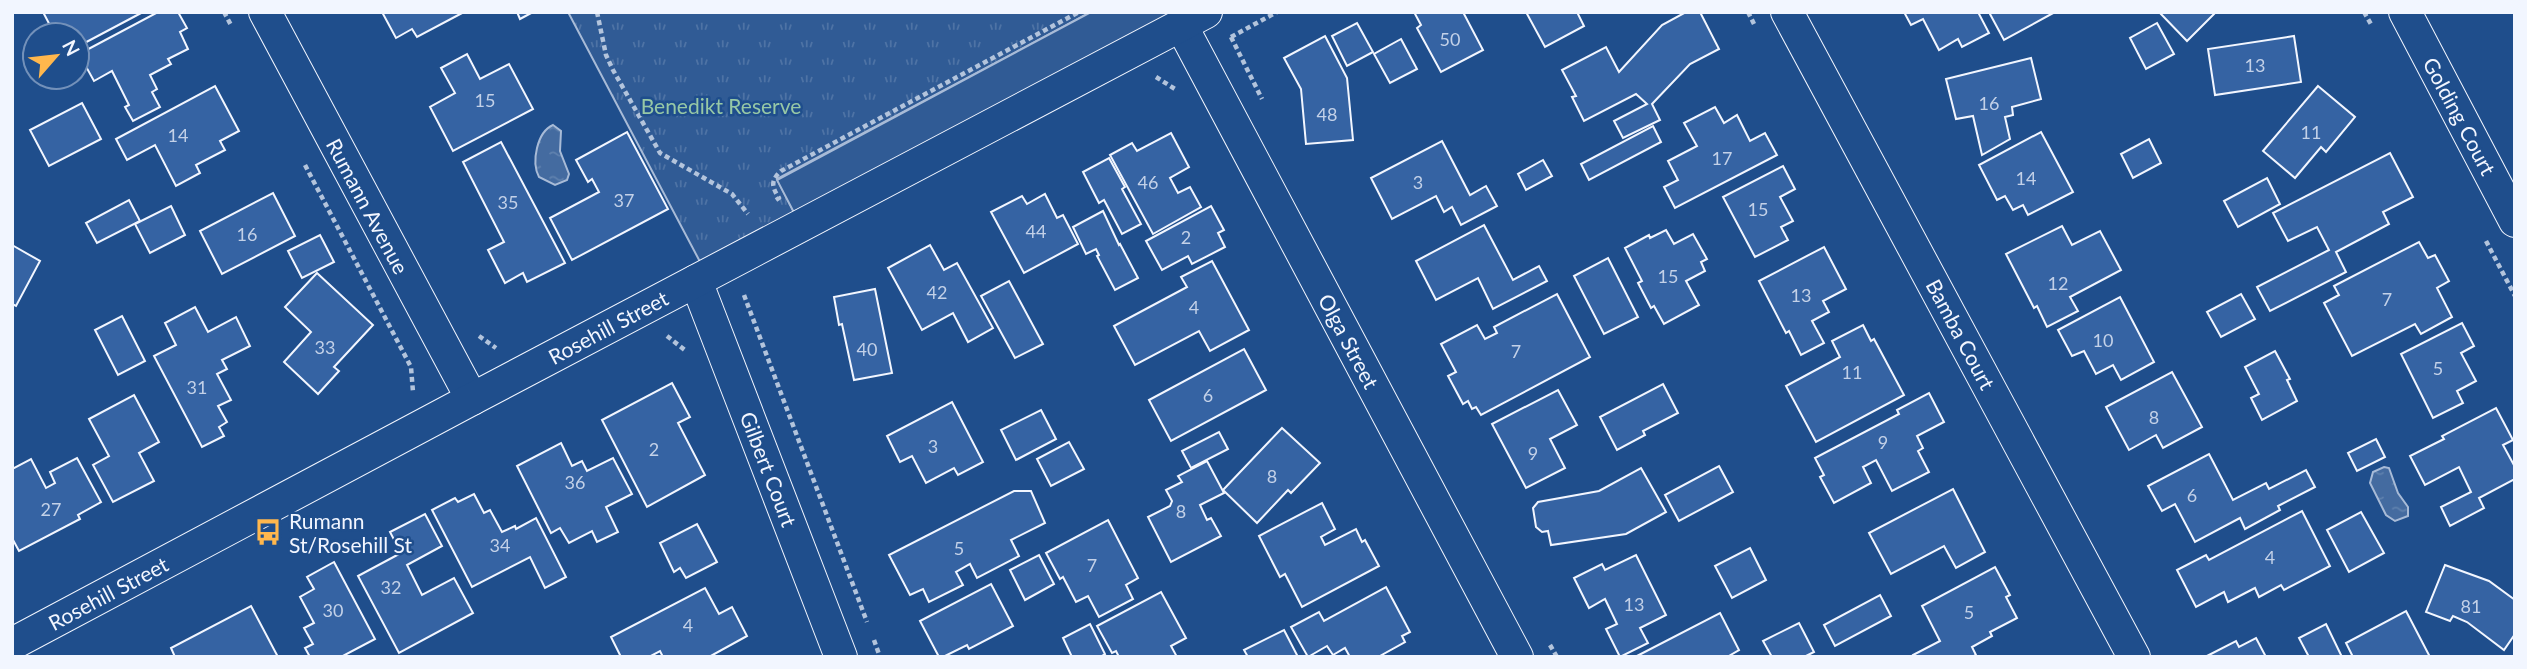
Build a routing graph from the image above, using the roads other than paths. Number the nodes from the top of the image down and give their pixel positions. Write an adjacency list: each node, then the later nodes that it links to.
1 (265, 12): 7 (street, Rumann Avenue)
2 (1787, 12): 11 (street, Bamba Court)
3 (2405, 12): 5 (street, Golding Court)
4 (1193, 19): 6 (street, Rosehill Street); 10 (street, Olga Street)
5 (2515, 221)
6 (696, 281): 7 (street, Rosehill Street); 9 (street, Gilbert Court)
7 (472, 399): 8 (street, Rosehill Street)
8 (12, 644)
9 (841, 657)
10 (1517, 657)
11 (2134, 657)

